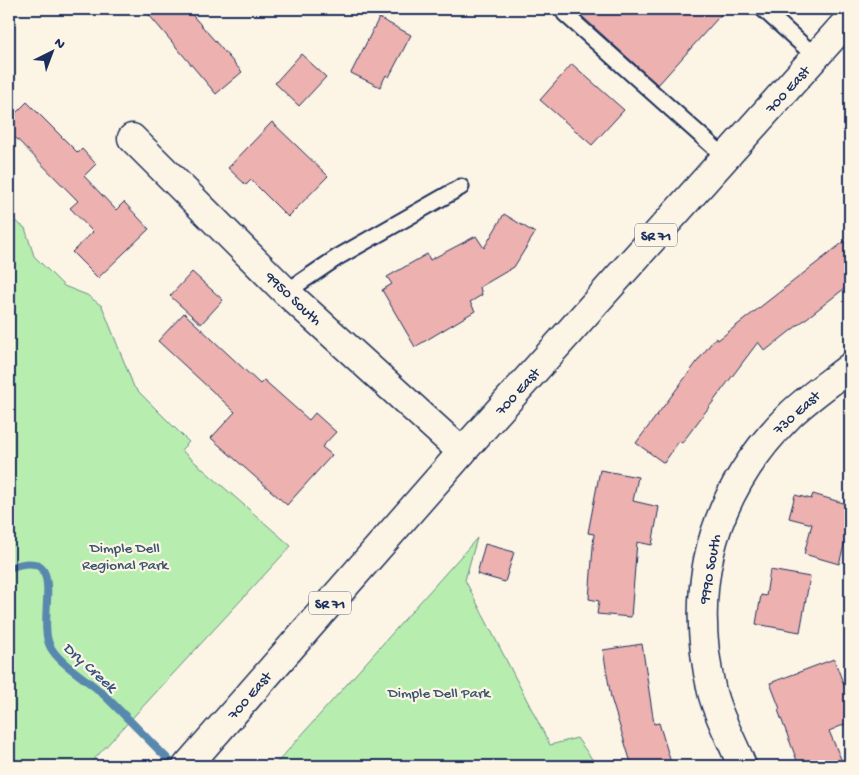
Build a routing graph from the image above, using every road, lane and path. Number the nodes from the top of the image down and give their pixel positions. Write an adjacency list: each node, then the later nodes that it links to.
1 (564, 9): 6 (lane)
2 (763, 9): 4 (lane)
3 (850, 18): 4 (main road, 700 East / SR 71)
4 (816, 57): 6 (main road, 700 East / SR 71)
5 (132, 138): 8 (main road, 9950 South)
6 (726, 158): 11 (main road, 700 East / SR 71)
7 (461, 187): 8 (lane)
8 (286, 292): 11 (main road, 9950 South)
9 (850, 366): 10 (main road, 730 East)
10 (766, 440): 13 (main road, 9990 South)
11 (462, 452): 12 (main road, 700 East / SR 71)
12 (187, 766)
13 (742, 766)

